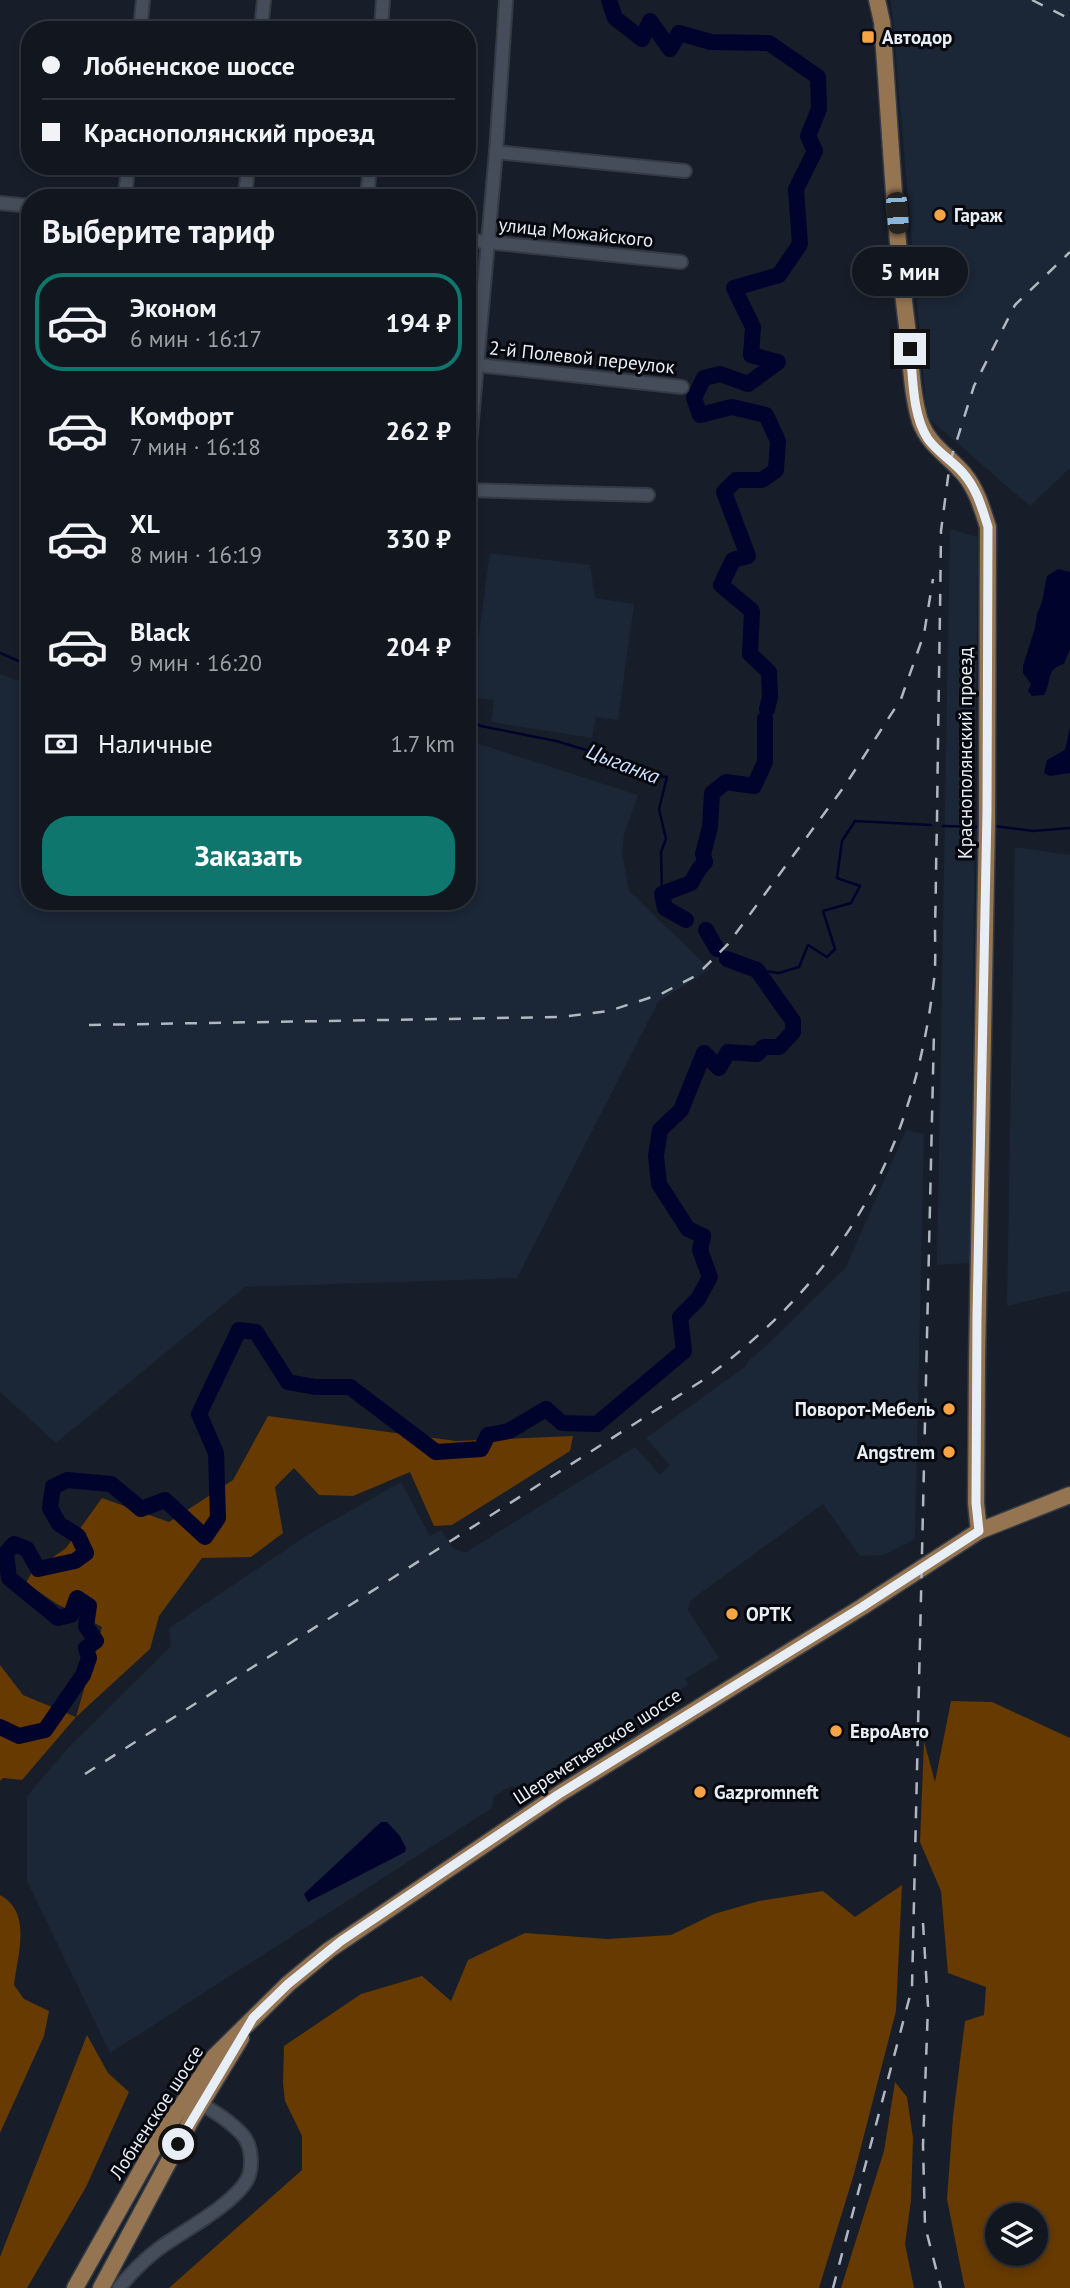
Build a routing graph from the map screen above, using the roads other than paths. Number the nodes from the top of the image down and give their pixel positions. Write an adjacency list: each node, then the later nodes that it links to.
1 (143, 0): 6 (street)
2 (264, 0): 7 (street)
3 (383, 0): 8 (street)
4 (878, 0): 22 (main road, Краснополянский проезд)
5 (506, 1): 9 (street)
6 (141, 21)
7 (262, 21)
8 (382, 21)
9 (496, 152): 10 (street); 14 (street)
10 (685, 171)
11 (0, 203): 12 (street)
12 (21, 205)
13 (476, 241): 14 (street, улица Можайского)
14 (488, 242): 15 (street, улица Можайского); 16 (street)
15 (681, 262)
16 (477, 366): 17 (street); 18 (street, 2-й Полевой переулок)
17 (476, 377)
18 (682, 387)
19 (476, 490): 20 (street)
20 (648, 495)
21 (1070, 1495): 22 (main road, Шереметьевское шоссе)
22 (979, 1531): 23 (main road, Шереметьевское шоссе)
23 (253, 2018): 24 (main road, Лобненское шоссе); 25 (main road, Лобненское шоссе)
24 (187, 2095): 25 (street); 26 (main road, Лобненское шоссе)
25 (201, 2104): 27 (main road, Лобненское шоссе); 28 (street)
26 (75, 2288)
27 (101, 2288)
28 (119, 2288)

